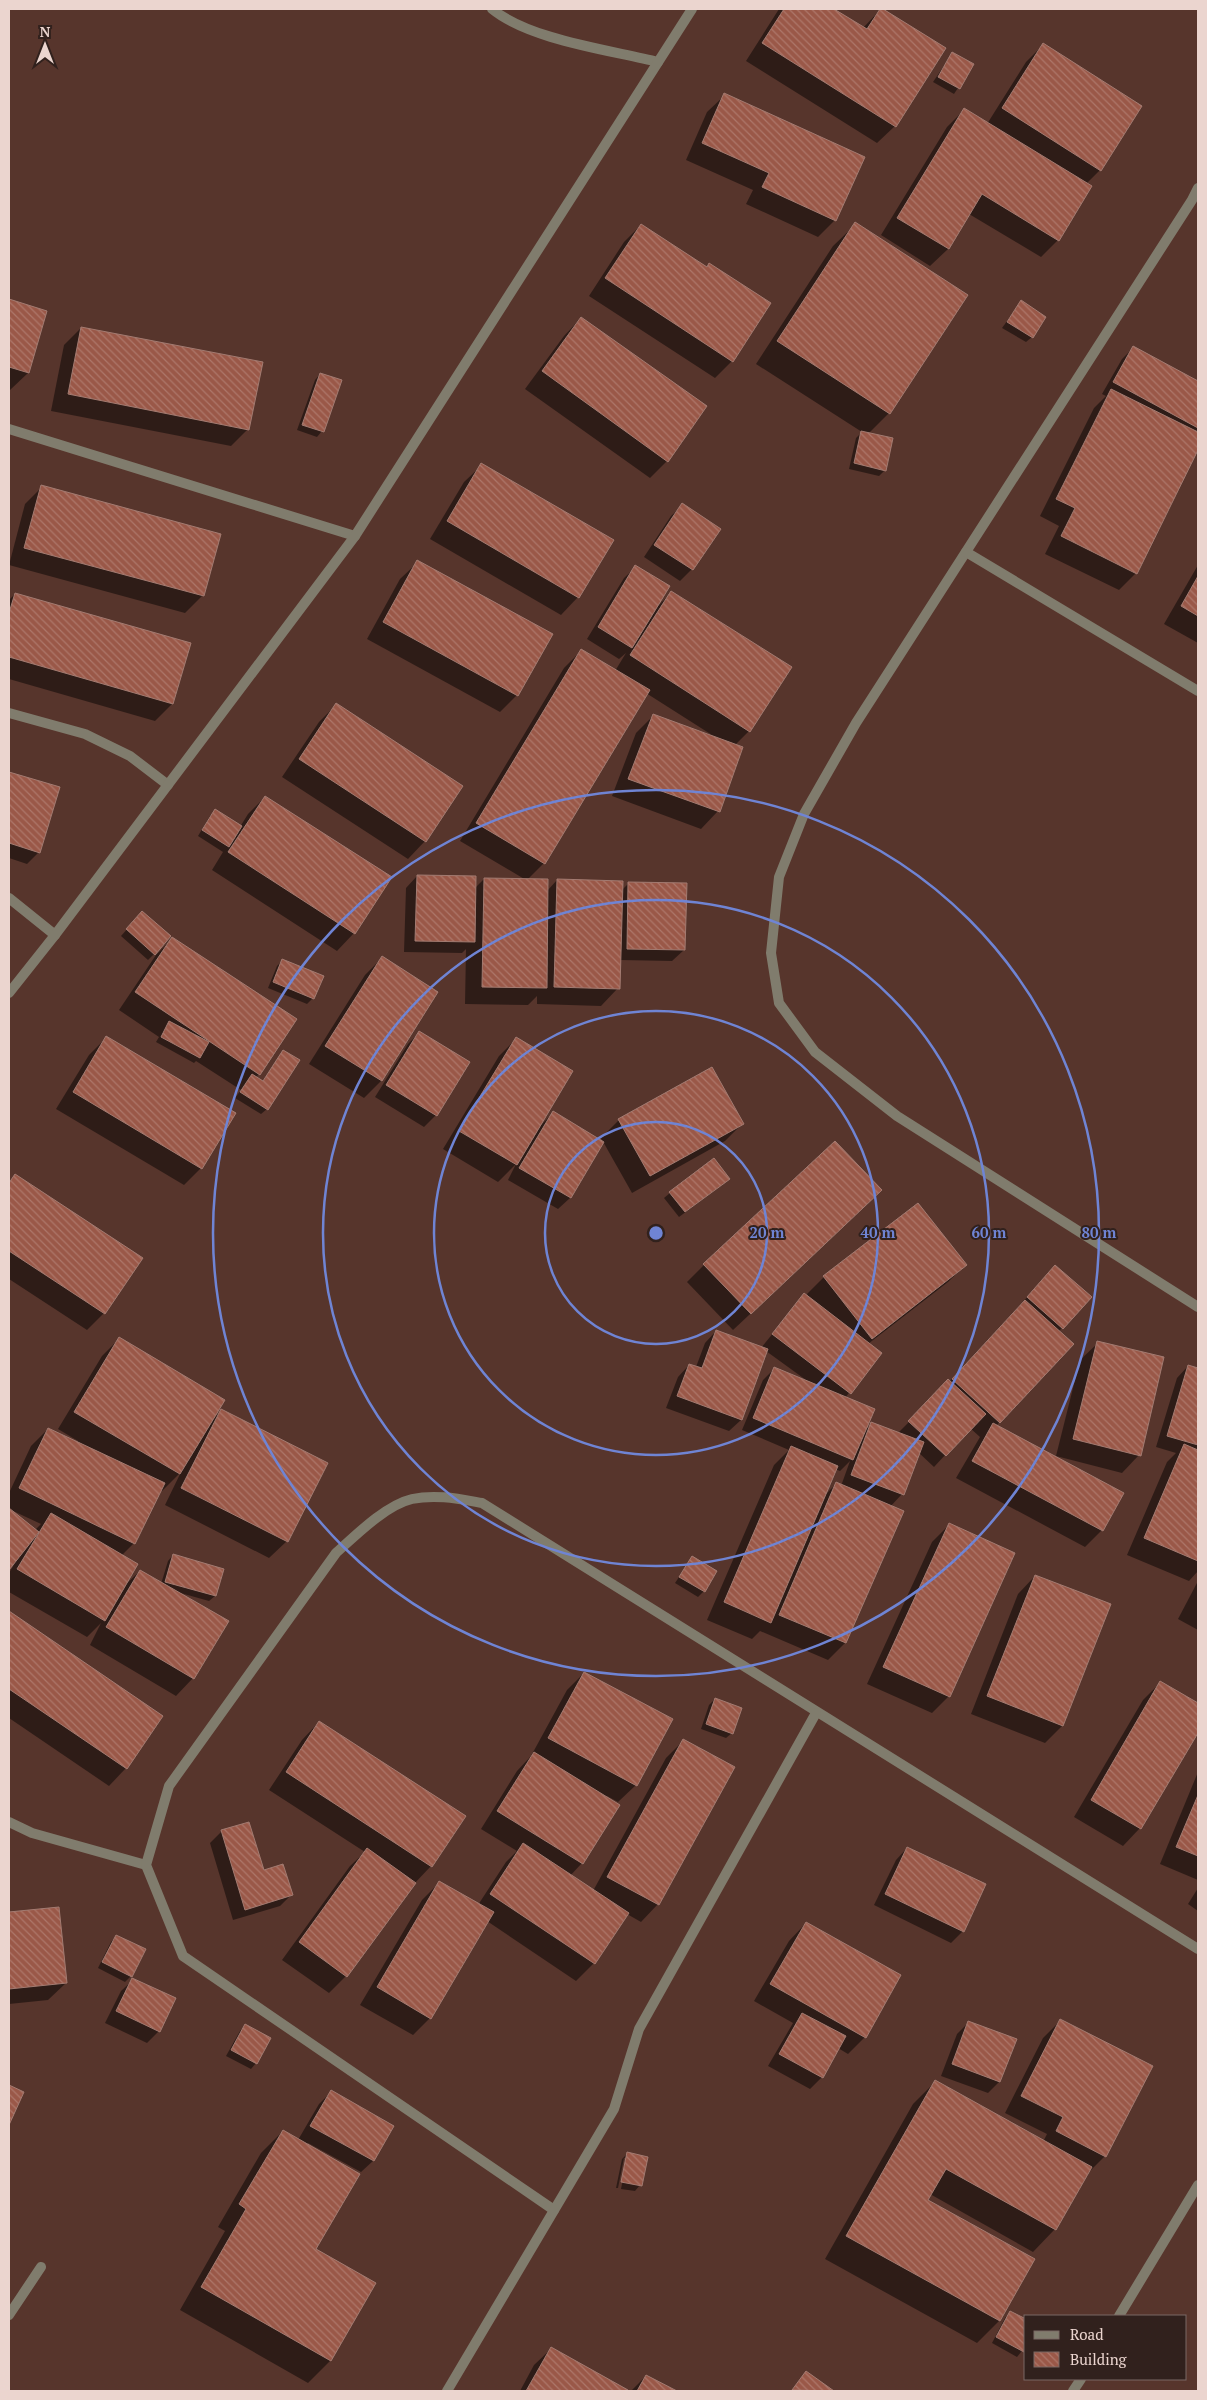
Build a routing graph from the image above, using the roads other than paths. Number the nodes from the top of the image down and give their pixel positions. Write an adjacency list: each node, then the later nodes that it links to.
1 (492, 9): 3 (street)
2 (692, 9): 3 (street)
3 (658, 62): 6 (street)
4 (1198, 188): 7 (street)
5 (9, 429): 6 (street)
6 (355, 536): 10 (street)
7 (966, 552): 8 (street); 14 (street)
8 (1198, 691)
9 (9, 713): 10 (street)
10 (168, 785): 12 (street)
11 (9, 898): 12 (street)
12 (55, 935): 13 (street)
13 (9, 993)
14 (1198, 1307)
15 (816, 1713): 17 (street); 18 (street); 20 (street)
16 (9, 1822): 17 (street)
17 (146, 1865): 20 (street)
18 (1198, 1949)
19 (1198, 2185): 23 (street)
20 (554, 2210): 25 (street)
21 (41, 2267): 22 (street)
22 (9, 2315)
23 (1119, 2315)
24 (1080, 2380): 26 (street)
25 (447, 2391)
26 (1073, 2391)

